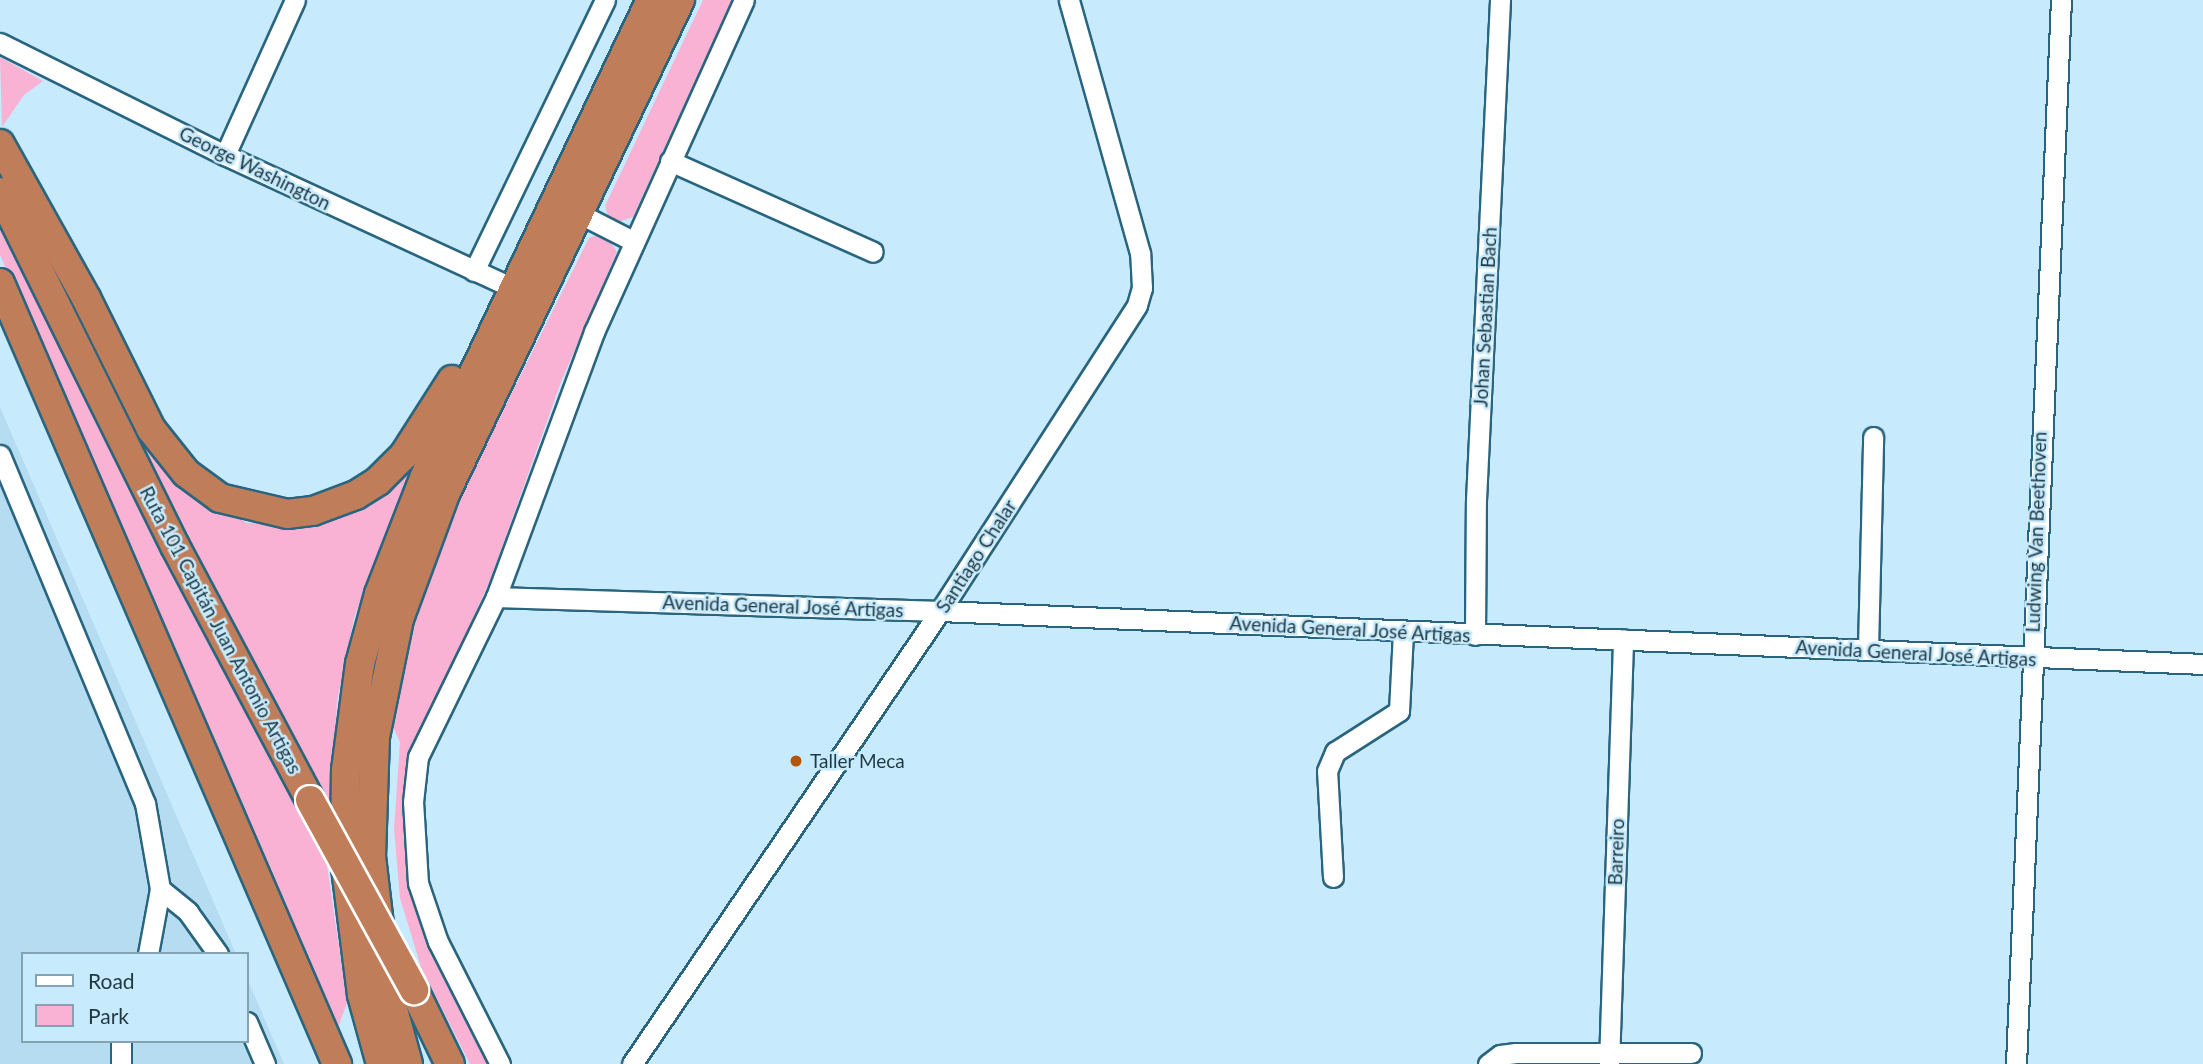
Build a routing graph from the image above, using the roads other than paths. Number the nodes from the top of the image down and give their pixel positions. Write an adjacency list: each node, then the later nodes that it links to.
1 (295, 0): 11 (street)
2 (605, 0): 17 (street)
3 (651, 0): 19 (highway)
4 (680, 0): 14 (highway)
5 (744, 0): 12 (street)
6 (1069, 0): 23 (street, Santiago Chalar)
7 (1500, 0): 25 (street, Johan Sebastian Bach)
8 (2061, 0): 28 (street, Ludwing Van Beethoven)
9 (0, 43): 11 (street, George Washington)
10 (0, 144): 19 (highway)
11 (225, 155): 17 (street, George Washington)
12 (670, 161): 15 (street); 16 (street)
13 (0, 192): 44 (highway, Ruta 101 Capitán Juan Antonio Artigas, bridge)
14 (578, 213): 15 (street); 43 (highway)
15 (633, 241): 22 (street)
16 (873, 252)
17 (474, 271): 19 (street, George Washington)
18 (0, 283): 41 (highway)
19 (511, 294): 42 (highway)
20 (1873, 438): 27 (street)
21 (0, 455): 31 (street)
22 (496, 597): 23 (street, Avenida General José Artigas); 45 (street)
23 (940, 611): 24 (street, Avenida General José Artigas); 38 (street, Santiago Chalar)
24 (1403, 632): 25 (street, Avenida General José Artigas); 30 (street)
25 (1475, 635): 26 (street, Avenida General José Artigas)
26 (1623, 639): 27 (street, Avenida General José Artigas); 37 (street, Barreiro)
27 (1868, 649): 28 (street, Avenida General José Artigas)
28 (2031, 659): 29 (street, Avenida General José Artigas); 47 (street, Ludwing Van Beethoven)
29 (2203, 664)
30 (1333, 877)
31 (160, 889): 32 (street); 33 (street)
32 (148, 952)
33 (217, 952)
34 (248, 1024): 40 (street)
35 (121, 1043): 39 (street)
36 (1691, 1053): 37 (street)
37 (1609, 1057): 46 (street)
38 (640, 1060)
39 (121, 1064)
40 (265, 1064)
41 (337, 1064)
42 (381, 1064)
43 (408, 1064)
44 (450, 1064)
45 (500, 1064)
46 (1488, 1064)
47 (2016, 1064)

